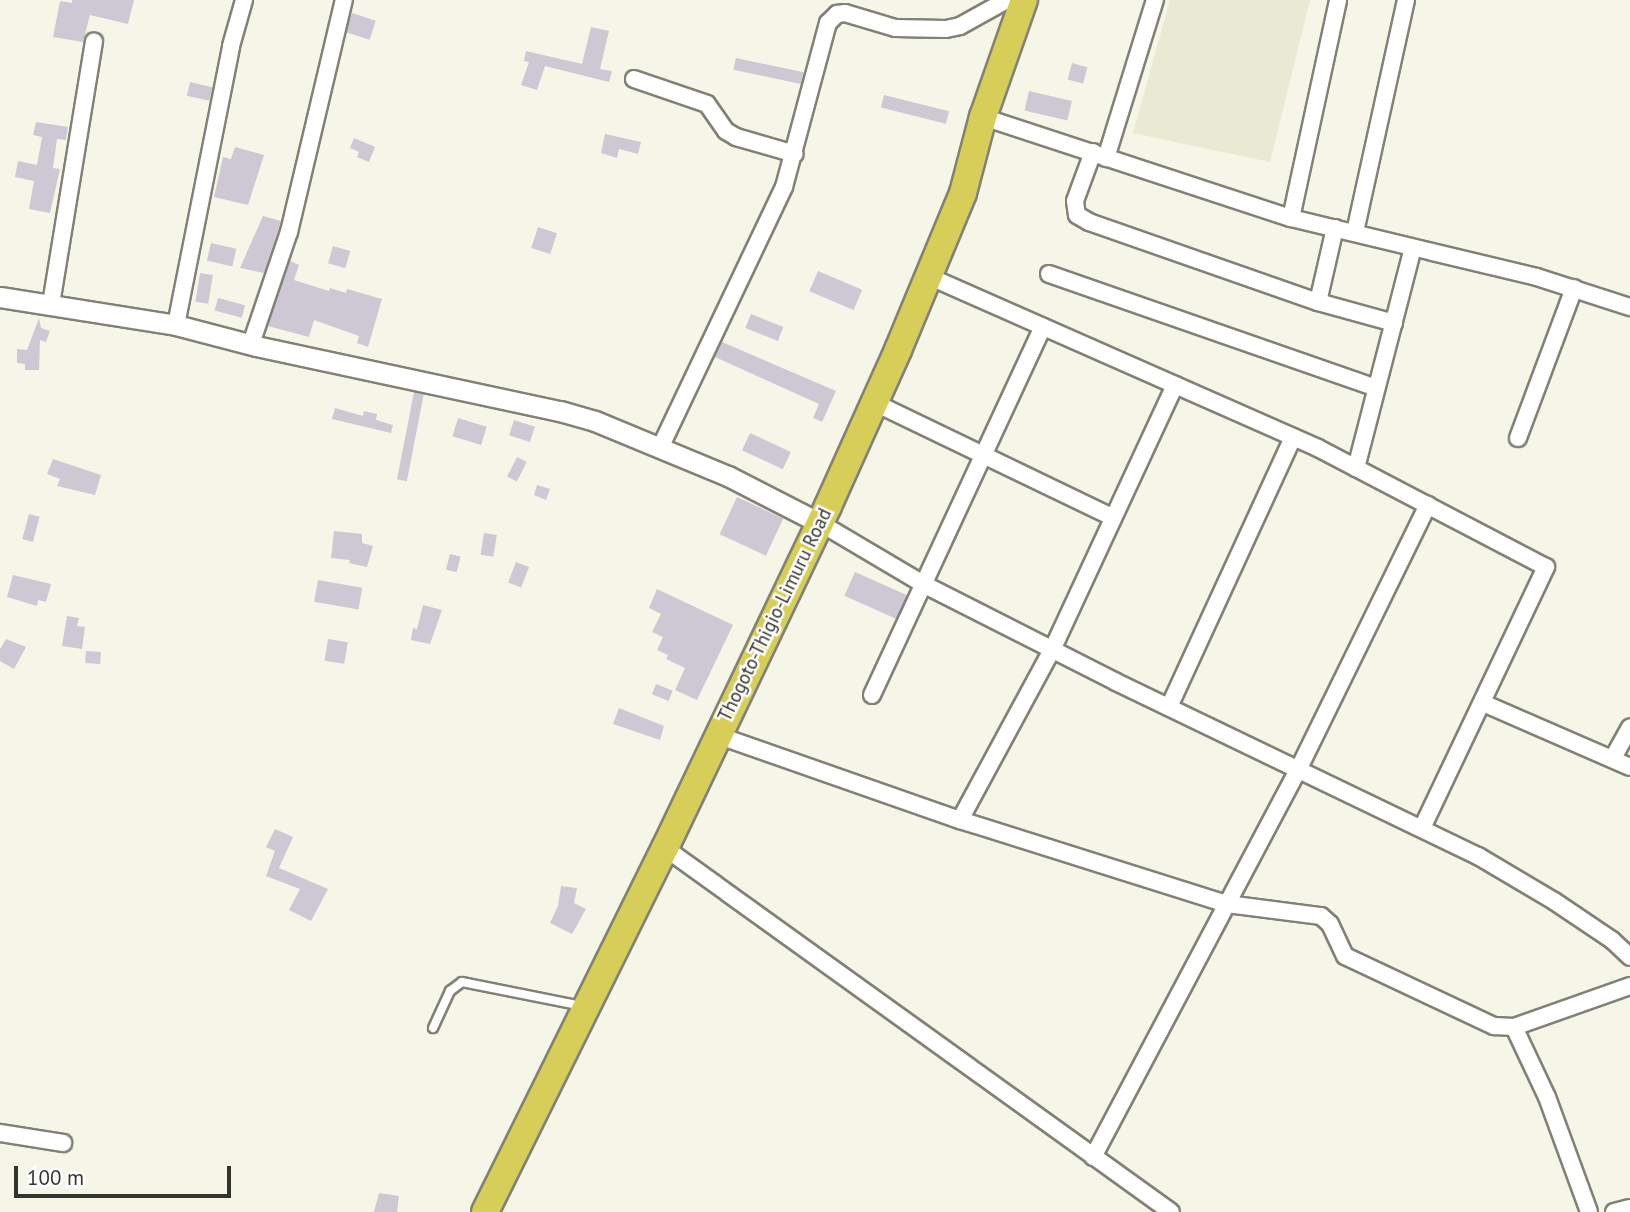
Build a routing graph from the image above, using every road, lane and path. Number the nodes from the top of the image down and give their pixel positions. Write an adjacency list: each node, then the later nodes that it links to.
1 (244, 0): 25 (street)
2 (344, 0): 27 (street)
3 (1006, 0): 11 (street)
4 (1024, 0): 10 (highway, Thogoto-Thigio-Limuru Road)
5 (1154, 0): 12 (street)
6 (1338, 0): 13 (street)
7 (1406, 0): 15 (street)
8 (94, 43): 22 (street)
9 (634, 79): 11 (street)
10 (984, 117): 12 (street); 18 (highway, Thogoto-Thigio-Limuru Road)
11 (794, 155): 33 (street)
12 (1099, 155): 13 (street); 21 (street)
13 (1291, 218): 14 (street)
14 (1335, 228): 15 (street); 21 (street)
15 (1355, 232): 16 (street)
16 (1413, 248): 19 (street); 24 (street)
17 (1049, 274): 29 (street)
18 (928, 276): 26 (street); 30 (highway, Thogoto-Thigio-Limuru Road)
19 (1574, 288): 23 (street); 32 (street)
20 (0, 298): 22 (street)
21 (1318, 302): 24 (street)
22 (51, 304): 25 (street)
23 (1630, 307)
24 (1394, 323): 29 (street)
25 (176, 325): 27 (street)
26 (1043, 327): 28 (street); 34 (street)
27 (251, 344): 33 (street)
28 (1175, 385): 31 (street); 37 (street)
29 (1376, 388): 35 (street)
30 (873, 402): 34 (street); 38 (highway, Thogoto-Thigio-Limuru Road)
31 (1293, 437): 35 (street); 43 (street)
32 (1518, 438)
33 (660, 447): 38 (street)
34 (982, 457): 37 (street); 39 (street)
35 (1356, 468): 36 (street)
36 (1428, 505): 42 (street); 48 (street)
37 (1112, 517): 40 (street)
38 (820, 523): 39 (street); 45 (highway, Thogoto-Thigio-Limuru Road)
39 (923, 584): 40 (street); 41 (street)
40 (1053, 648): 43 (street); 49 (street)
41 (872, 695)
42 (1483, 703): 46 (street); 50 (street)
43 (1170, 707): 48 (street)
44 (1630, 727): 46 (street)
45 (717, 735): 49 (street); 51 (highway, Thogoto-Thigio-Limuru Road)
46 (1613, 758): 47 (street)
47 (1630, 767)
48 (1299, 768): 50 (street); 52 (street)
49 (960, 820): 52 (street)
50 (1422, 828): 53 (street)
51 (665, 848): 55 (highway, Thogoto-Thigio-Limuru Road); 60 (street)
52 (1227, 904): 56 (street); 60 (street)
53 (1630, 957)
54 (1630, 986): 56 (street)
55 (588, 1007): 57 (lane); 62 (highway, Thogoto-Thigio-Limuru Road)
56 (1514, 1027): 64 (street)
57 (433, 1028)
58 (0, 1133): 59 (street)
59 (63, 1143)
60 (1093, 1157): 63 (street)
61 (1630, 1208): 65 (street)
62 (485, 1212)
63 (1171, 1212)
64 (1589, 1212)
65 (1614, 1212)

